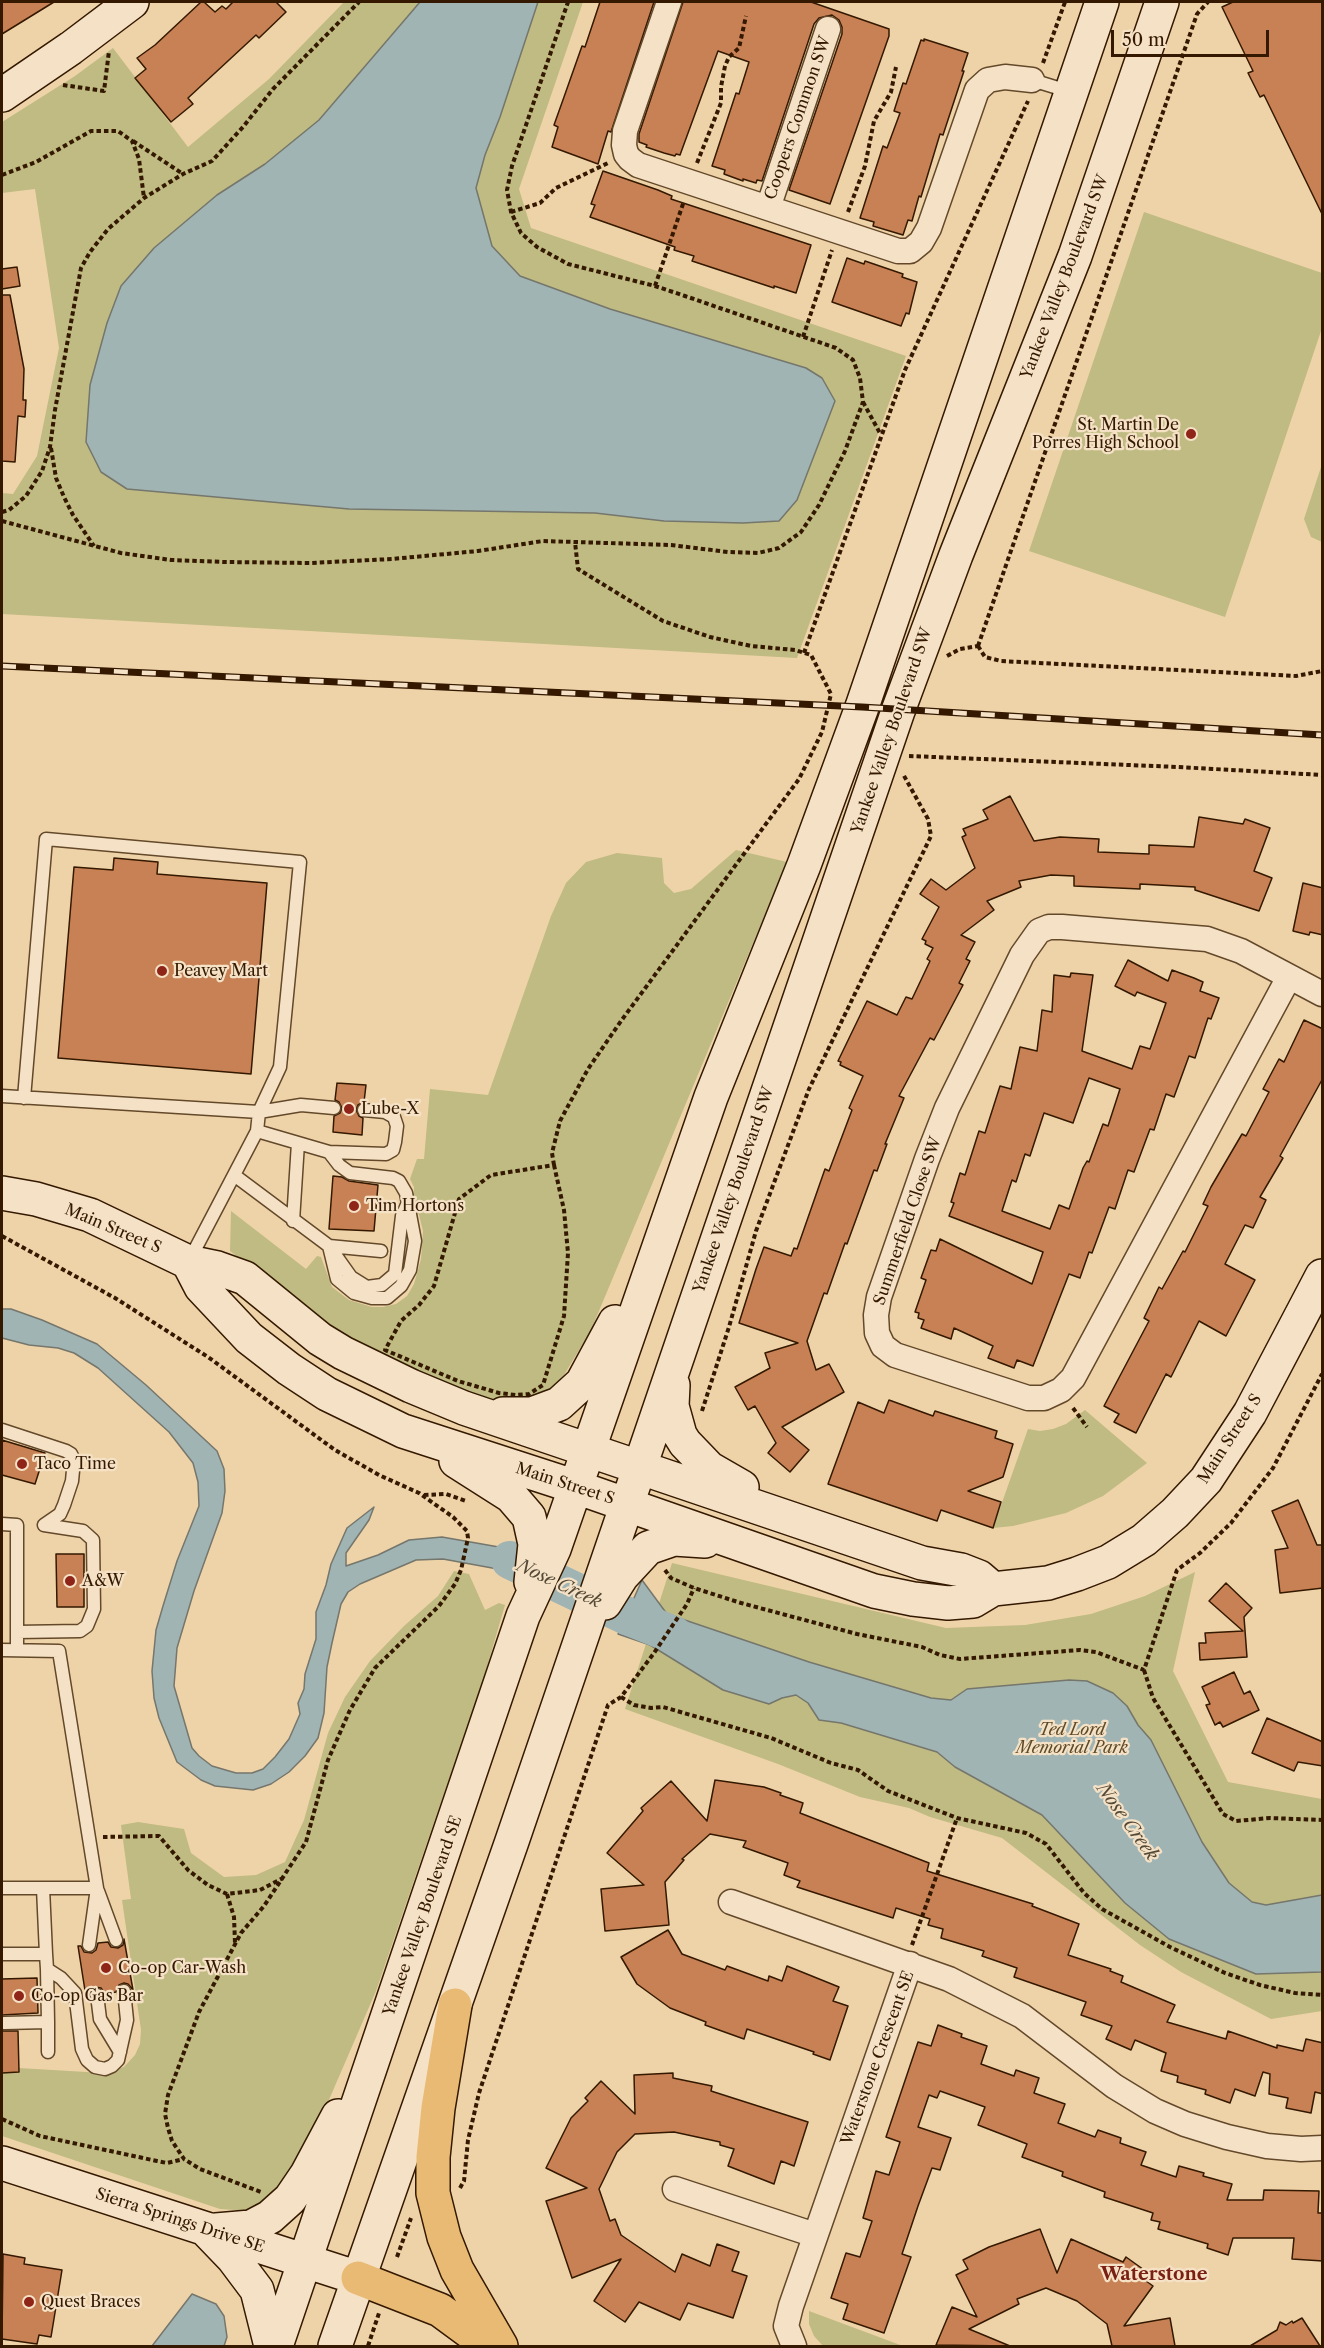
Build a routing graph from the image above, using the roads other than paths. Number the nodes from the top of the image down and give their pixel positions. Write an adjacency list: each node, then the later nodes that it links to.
1 (132, 2): 8 (main road)
2 (669, 2): 9 (street, Coopers Common SW)
3 (1102, 2): 7 (main road)
4 (1162, 2): 28 (main road, Yankee Valley Boulevard SW)
5 (828, 29): 9 (street, Coopers Common SW)
6 (1035, 81): 7 (lane); 9 (street, Coopers Common SW)
7 (1072, 93): 13 (main road)
8 (2, 95)
9 (768, 208)
10 (1289, 976): 10 (street, Summerfield Close SW); 11 (street, Summerfield Close SW)
11 (1323, 994)
12 (2, 1096): 14 (lane)
13 (711, 1097): 29 (main road); 32 (main road)
14 (24, 1098): 17 (lane); 17 (lane)
15 (334, 1108): 17 (lane)
16 (364, 1110): 20 (lane)
17 (259, 1112): 18 (lane)
18 (257, 1131): 19 (lane); 21 (lane)
19 (298, 1143): 20 (lane); 23 (lane)
20 (329, 1152): 24 (lane)
21 (234, 1175): 23 (lane); 26 (lane)
22 (2, 1193): 26 (main road, Main Street S)
23 (293, 1221): 24 (lane)
24 (329, 1246): 25 (lane)
25 (381, 1251)
26 (188, 1262): 29 (main road, Main Street S); 31 (main road, Main Street S)
27 (1323, 1276): 39 (main road, Main Street S)
28 (673, 1371): 33 (main road, Yankee Valley Boulevard SW); 37 (main road)
29 (464, 1408): 32 (main road, Main Street S)
30 (2, 1430): 41 (lane)
31 (403, 1431): 34 (main road, Main Street S); 40 (main road)
32 (589, 1449): 33 (main road, Main Street S); 34 (main road, Yankee Valley Boulevard SE)
33 (641, 1467): 35 (main road, Yankee Valley Boulevard SW); 37 (main road, Main Street S)
34 (576, 1487): 35 (main road, Main Street S); 40 (main road, Yankee Valley Boulevard SE)
35 (628, 1505): 38 (main road, Main Street S); 42 (main road)
36 (2, 1524): 41 (lane)
37 (855, 1540): 39 (main road, Main Street S)
38 (737, 1544): 39 (main road, Main Street S); 42 (main road)
39 (993, 1589)
40 (523, 1616): 60 (main road, Yankee Valley Boulevard SE)
41 (17, 1632): 44 (lane)
42 (582, 1636): 57 (main road)
43 (2, 1650): 44 (lane)
44 (17, 1650): 47 (lane)
45 (2, 1888): 46 (lane)
46 (43, 1888): 47 (lane); 52 (lane)
47 (97, 1888): 49 (lane); 50 (lane)
48 (730, 1902): 53 (street)
49 (116, 1940)
50 (89, 1945)
51 (2, 1954): 52 (lane)
52 (46, 1954): 54 (lane)
53 (908, 1964): 63 (street, Waterstone Crescent SE); 67 (street, Waterstone Crescent SE)
54 (47, 1969): 58 (lane); 62 (lane)
55 (124, 1991): 62 (lane)
56 (97, 1995): 62 (lane)
57 (455, 2005): 69 (main road); 74 (highway)
58 (48, 2022): 59 (lane); 61 (lane)
59 (4, 2023)
60 (384, 2030): 66 (main road); 68 (main road, Yankee Valley Boulevard SE)
61 (48, 2052)
62 (120, 2052)
63 (1323, 2148)
64 (2, 2163): 66 (main road, Sierra Springs Drive SE)
65 (675, 2189): 67 (street)
66 (206, 2231): 68 (main road, Sierra Springs Drive SE); 70 (main road)
67 (815, 2235): 75 (street, Waterstone Crescent SE)
68 (305, 2261): 69 (main road, Sierra Springs Drive SE); 71 (main road, Yankee Valley Boulevard SE)
69 (358, 2278): 72 (main road); 73 (highway)
70 (271, 2346)
71 (276, 2346)
72 (335, 2346)
73 (489, 2346)
74 (501, 2346)
75 (794, 2346)

